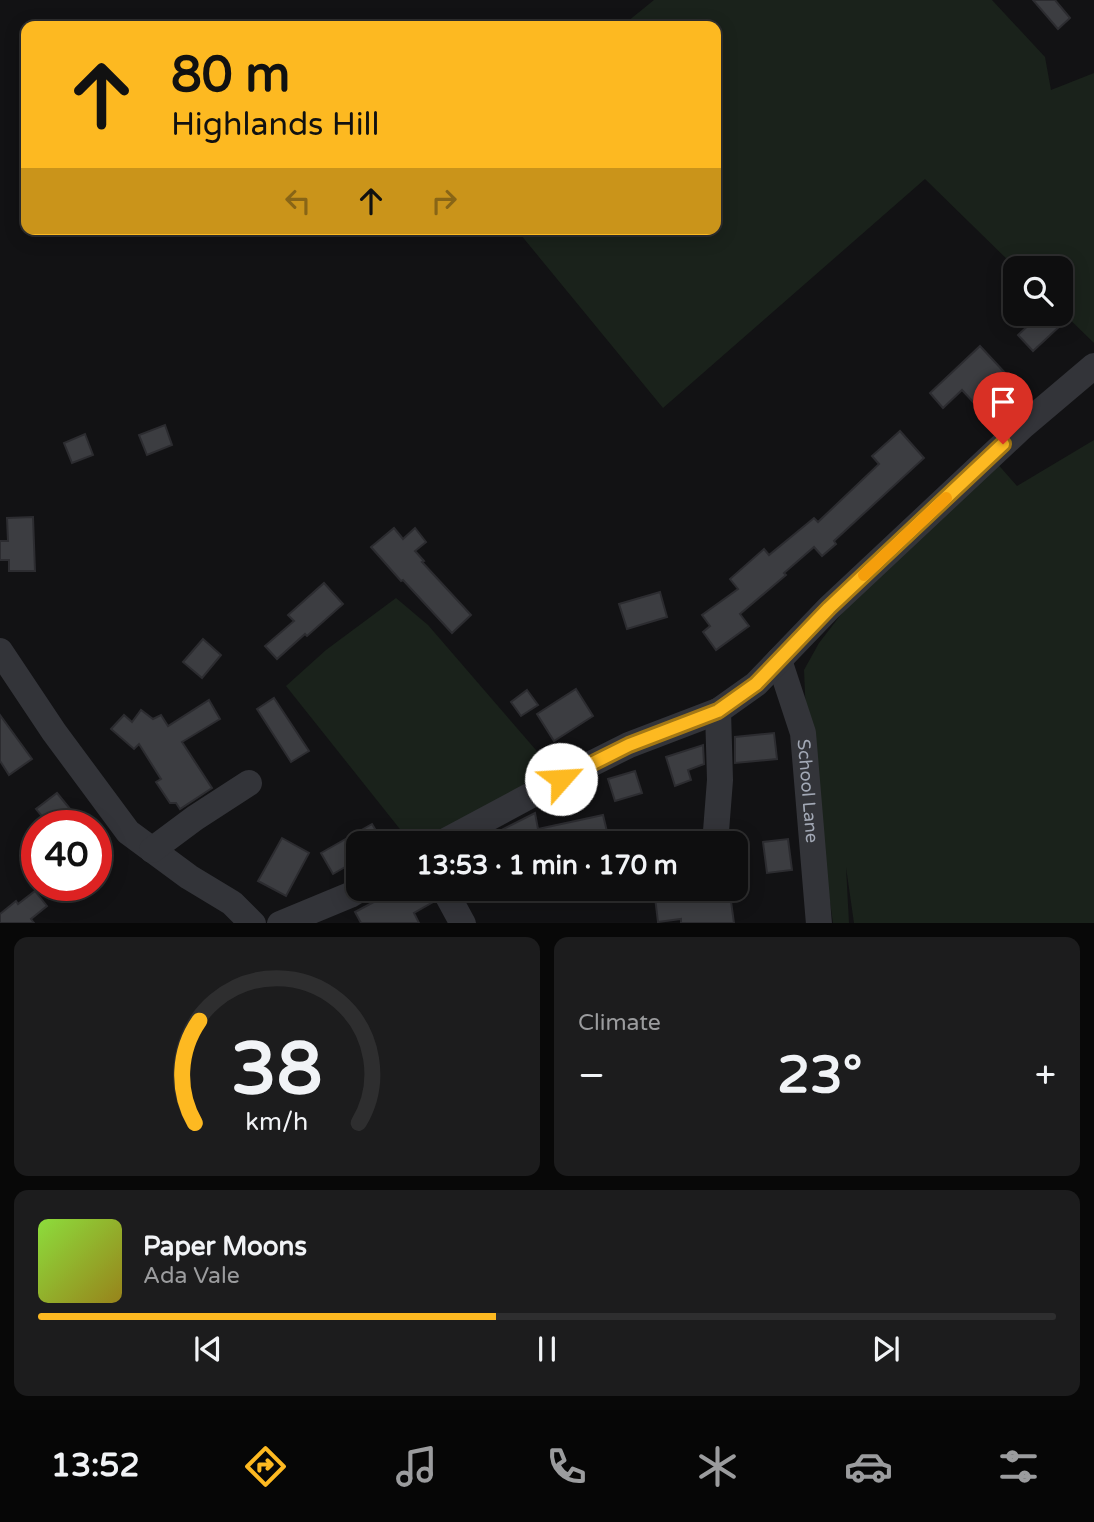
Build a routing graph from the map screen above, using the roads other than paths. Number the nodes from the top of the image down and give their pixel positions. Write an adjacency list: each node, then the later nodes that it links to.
1 (1094, 366): 3 (street)
2 (0, 651): 8 (street)
3 (779, 660): 4 (street); 14 (street, School Lane)
4 (718, 711): 6 (street); 7 (street)
5 (249, 783): 8 (street)
6 (464, 831)
7 (716, 831)
8 (152, 850): 11 (street)
9 (346, 897): 12 (street)
10 (451, 901): 13 (street)
11 (253, 923)
12 (280, 923)
13 (463, 923)
14 (820, 923)

